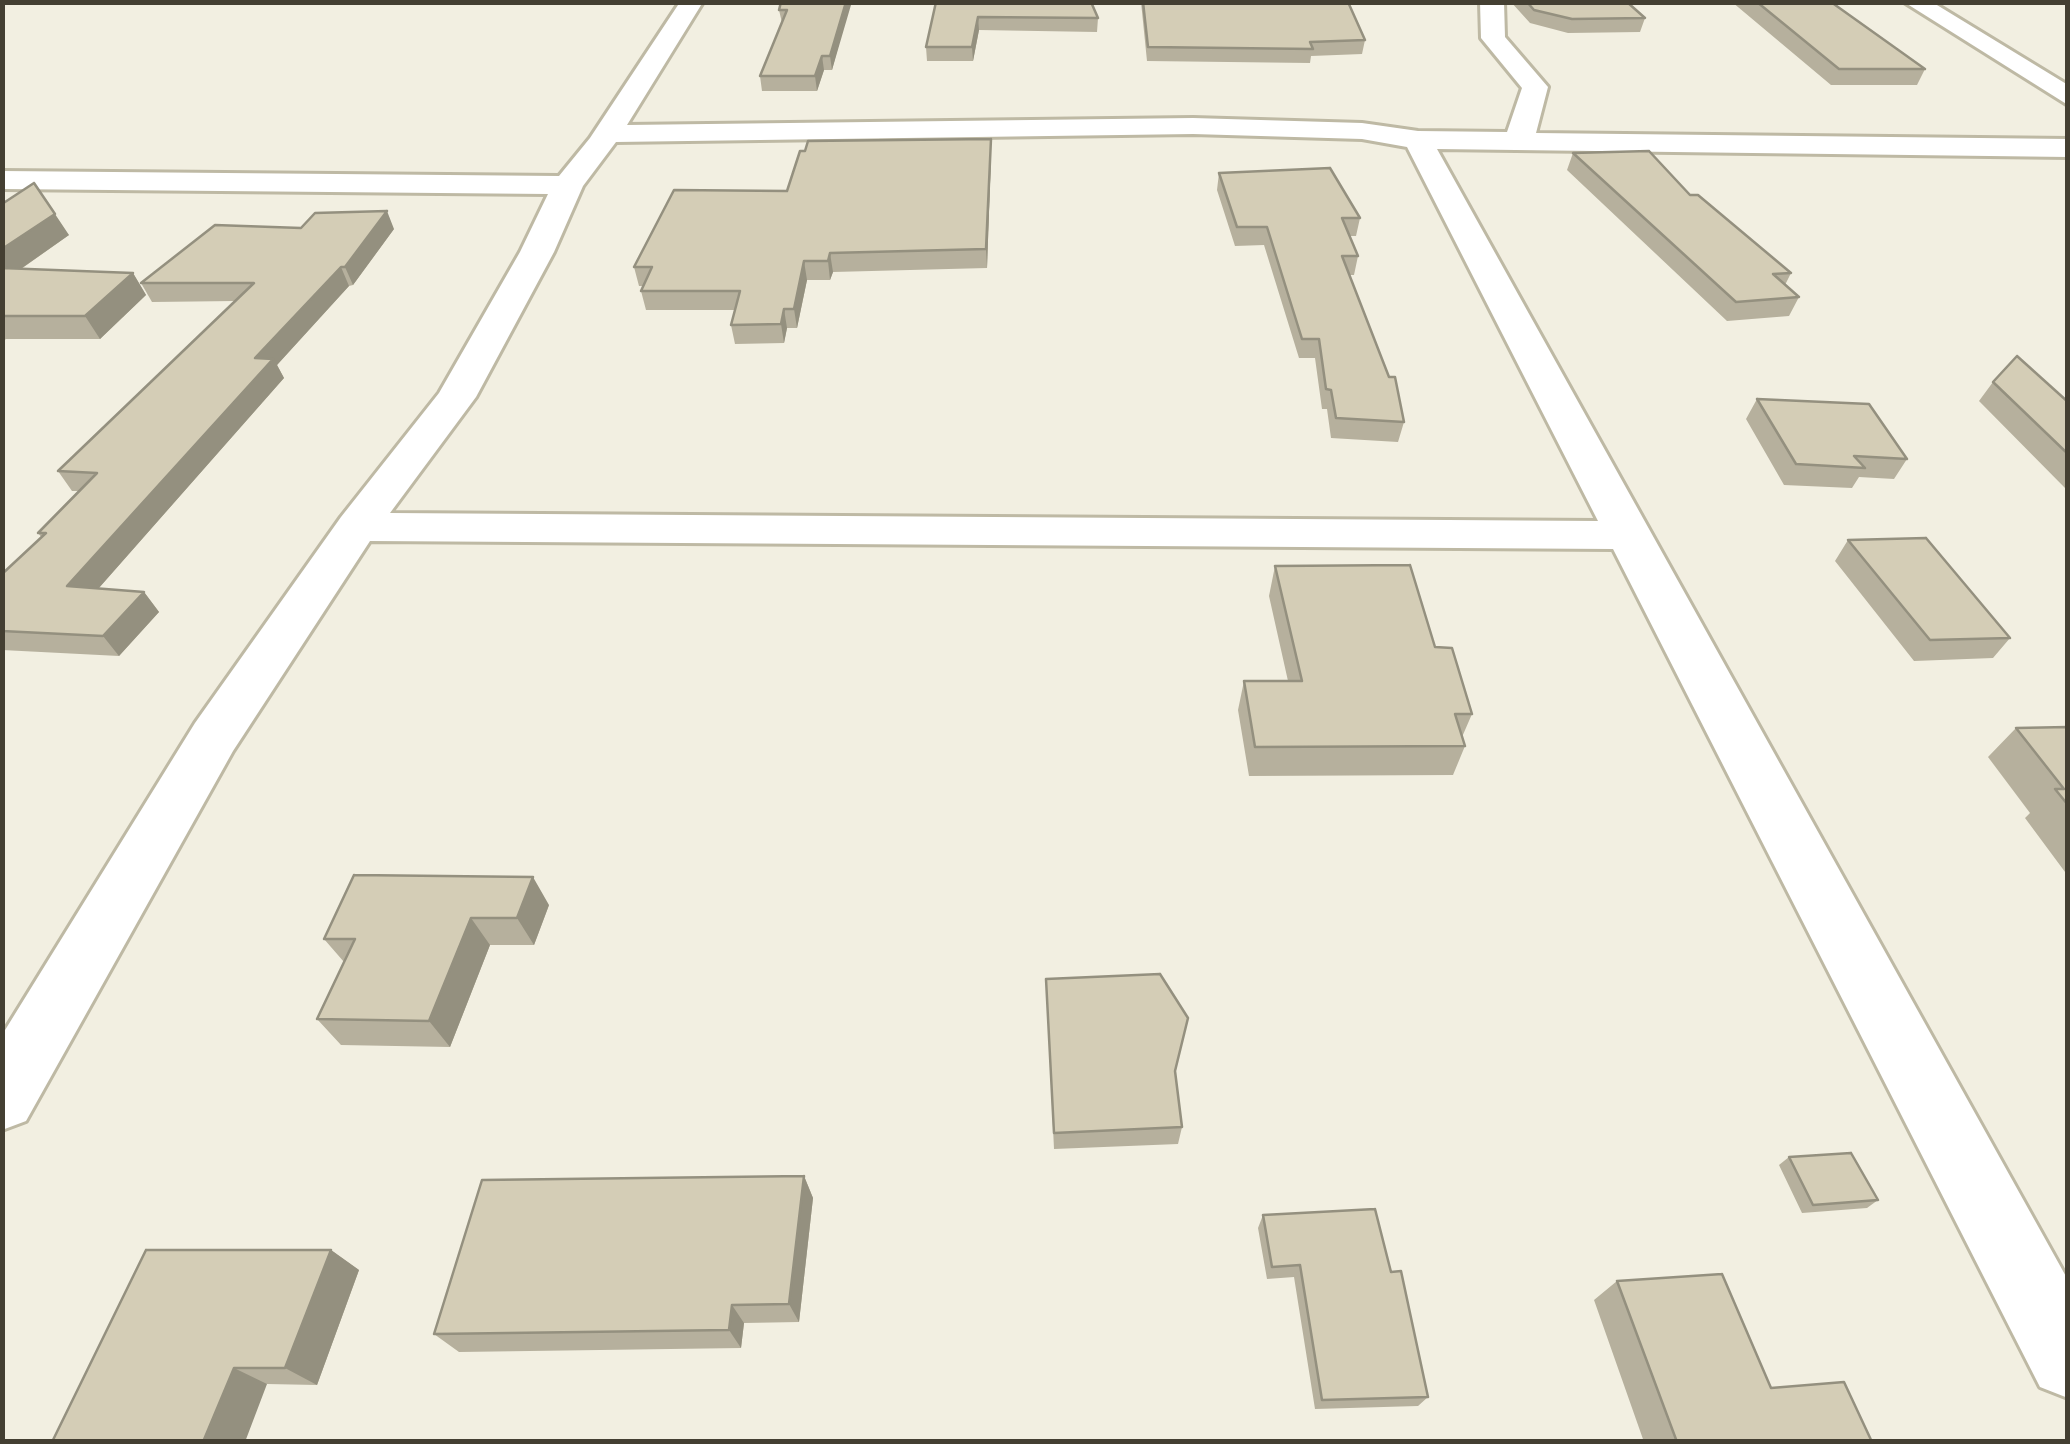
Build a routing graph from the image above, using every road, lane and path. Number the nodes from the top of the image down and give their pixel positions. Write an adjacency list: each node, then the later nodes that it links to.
1 (692, 2): 5 (street)
2 (1492, 2): 7 (street)
3 (1916, 2): 4 (street)
4 (2068, 97)
5 (607, 134): 6 (street); 10 (street)
6 (1418, 140): 7 (street); 12 (street)
7 (1519, 141): 8 (street)
8 (2068, 148)
9 (2, 180): 10 (street)
10 (568, 186): 11 (street)
11 (358, 527): 12 (street); 13 (street)
12 (1628, 535): 14 (street)
13 (2, 1098)
14 (2068, 1359)

